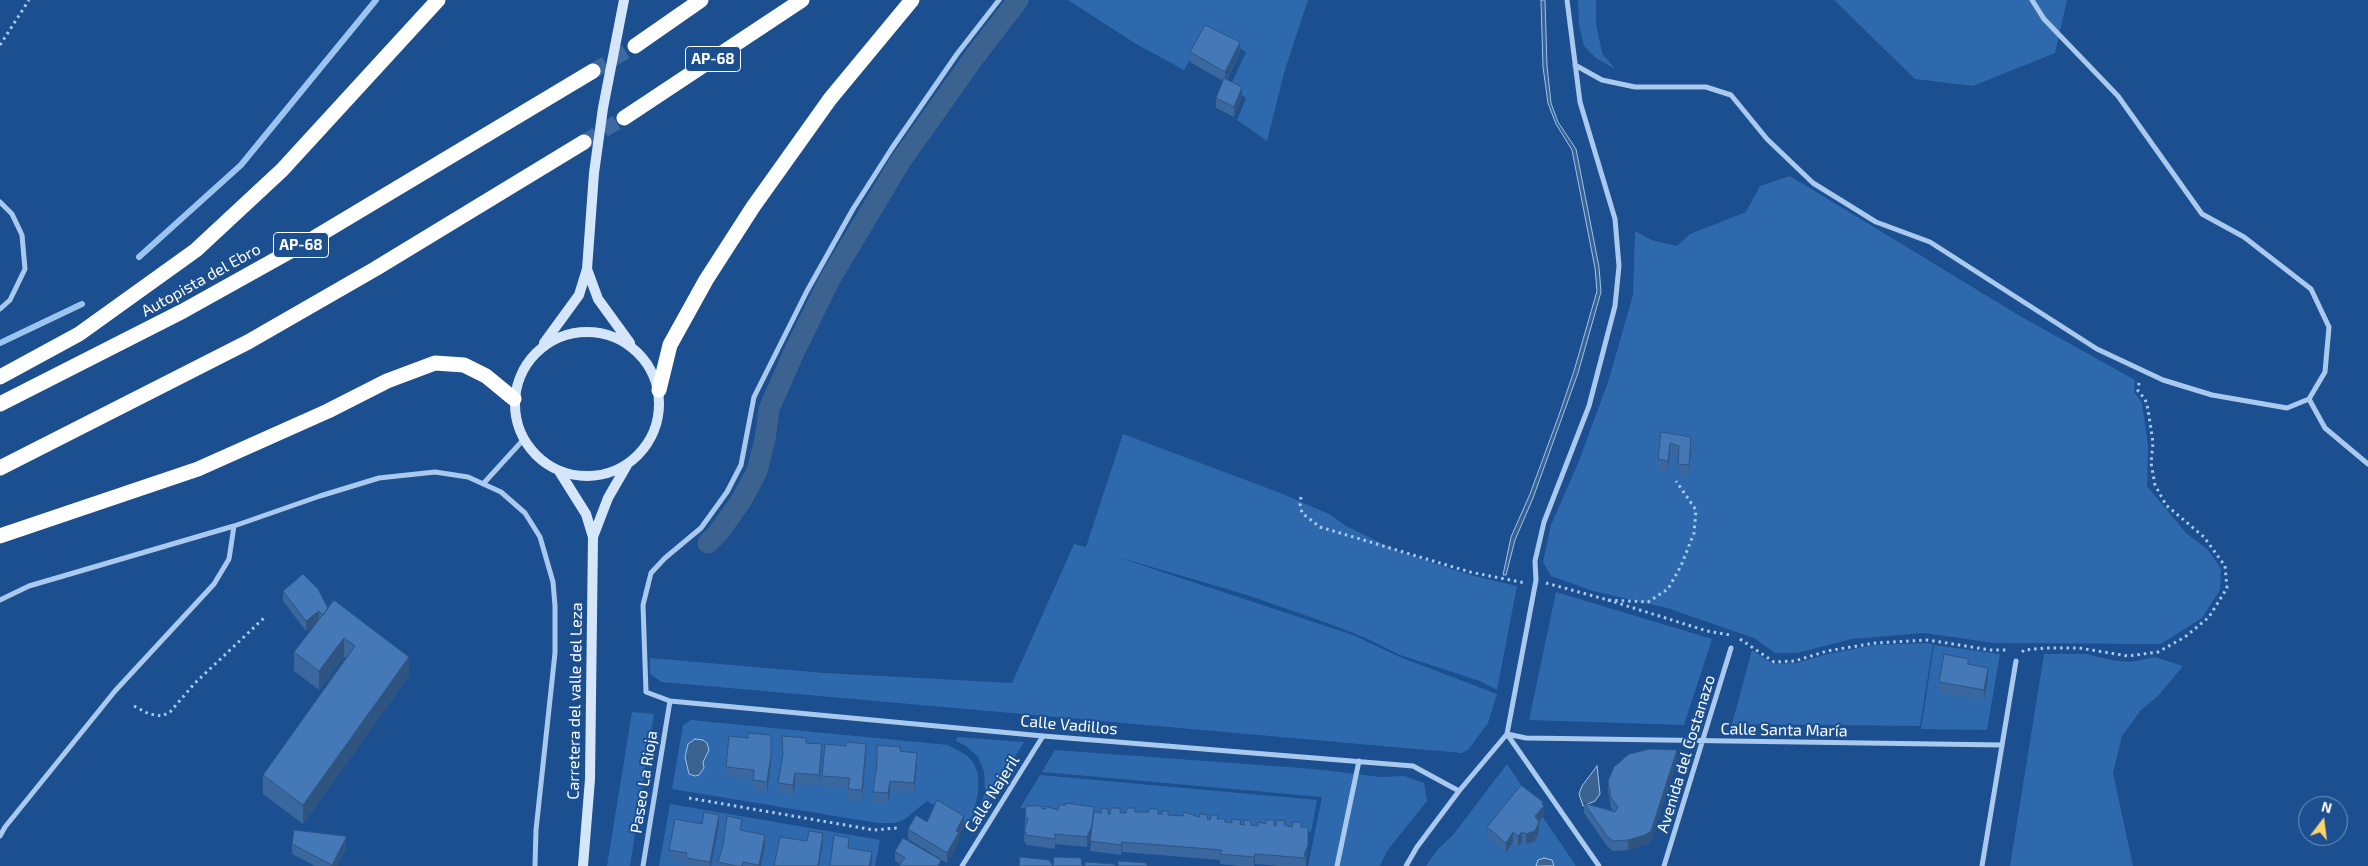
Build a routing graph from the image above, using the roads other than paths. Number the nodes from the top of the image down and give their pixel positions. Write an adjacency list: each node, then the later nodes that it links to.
1 (438, 0): 19 (highway)
2 (624, 0): 15 (main road)
3 (701, 0): 9 (highway)
4 (802, 0): 12 (highway, AP-68)
5 (912, 0): 20 (highway)
6 (999, 0): 36 (street, Calle Vadillos)
7 (1567, 0): 10 (street)
8 (2032, 0): 22 (street)
9 (634, 46)
10 (1575, 65): 22 (street); 37 (street)
11 (593, 71): 23 (highway, Autopista del Ebro / AP-68)
12 (624, 118)
13 (584, 142): 27 (highway)
14 (0, 202): 16 (street)
15 (587, 269): 17 (main road); 18 (main road)
16 (0, 309)
17 (542, 347): 18 (main road); 21 (main road)
18 (634, 348): 20 (main road)
19 (0, 377)
20 (658, 390): 25 (main road)
21 (514, 399): 24 (main road); 31 (highway)
22 (2309, 399): 26 (street)
23 (0, 404)
24 (524, 440): 28 (main road); 29 (street)
25 (628, 464): 28 (main road); 32 (main road)
26 (2368, 464)
27 (0, 468)
28 (559, 471): 32 (main road)
29 (482, 484): 30 (street); 44 (street)
30 (234, 526): 33 (street); 43 (street)
31 (0, 536)
32 (593, 537): 45 (main road, Carretera del valle del Leza)
33 (0, 600)
34 (1732, 648): 39 (street, Avenida del Costanazo)
35 (2016, 661): 40 (street)
36 (670, 701): 38 (street, Calle Vadillos); 46 (street, Paseo La Rioja)
37 (1507, 734): 39 (street, Calle Santa María); 42 (street); 50 (street)
38 (1043, 736): 41 (street, Calle Vadillos); 47 (street, Calle Najeril)
39 (1702, 742): 40 (street, Calle Santa María); 51 (street, Avenida del Costanazo)
40 (2002, 745): 52 (street)
41 (1359, 761): 42 (street, Calle Vadillos); 48 (street)
42 (1459, 791): 49 (street)
43 (0, 836)
44 (535, 866)
45 (583, 866)
46 (643, 866)
47 (962, 866)
48 (1336, 866)
49 (1406, 866)
50 (1599, 866)
51 (1664, 866)
52 (1982, 866)

